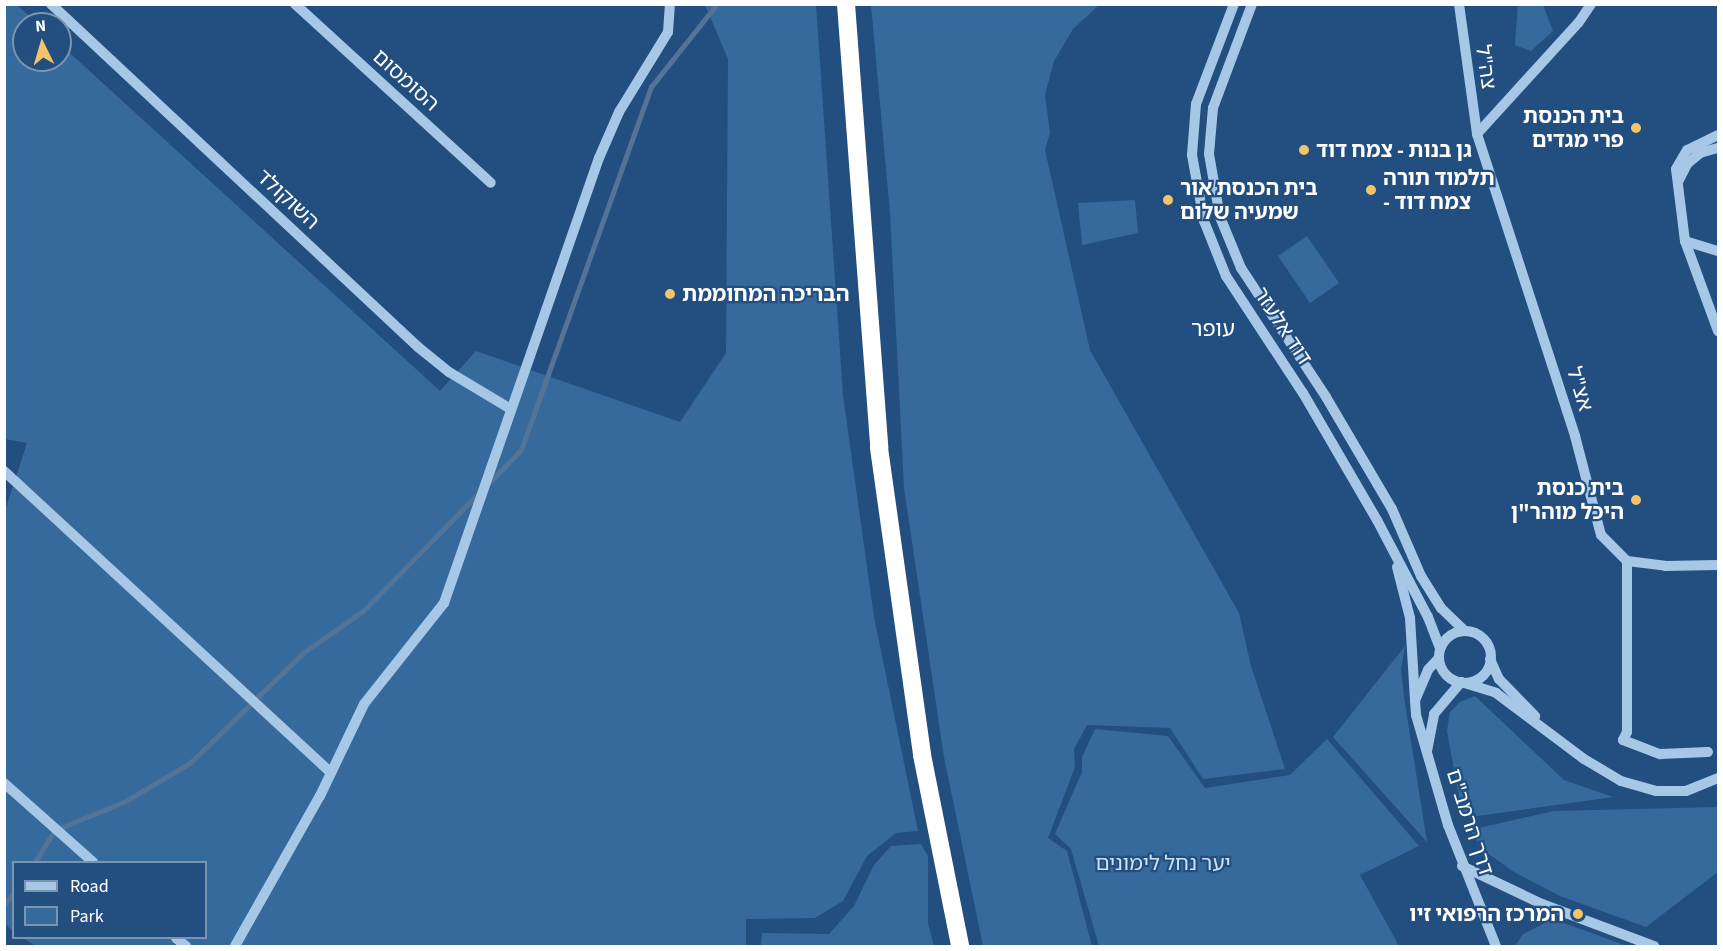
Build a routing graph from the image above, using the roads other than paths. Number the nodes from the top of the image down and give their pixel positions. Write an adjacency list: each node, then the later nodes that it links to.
1 (51, 4): 17 (street, השוקולד)
2 (295, 4): 12 (street, הסומסום)
3 (670, 4): 17 (street)
4 (846, 4): 37 (highway)
5 (1234, 4): 19 (street, דוד אלעזר)
6 (1252, 4): 22 (street, דוד אלעזר)
7 (1459, 4): 9 (street, צה"ל)
8 (1591, 4): 9 (street)
9 (1477, 134): 20 (street, אצ"ל)
10 (1719, 135): 13 (street)
11 (1719, 148): 13 (street)
12 (491, 183)
13 (1677, 192): 14 (street)
14 (1685, 241): 15 (street); 16 (street)
15 (1719, 251)
16 (1719, 331)
17 (509, 408): 30 (street)
18 (4, 471): 30 (street)
19 (1377, 520): 23 (street, דוד אלעזר); 26 (street, דרך הרמב"ם)
20 (1627, 561): 21 (street); 28 (street)
21 (1719, 565)
22 (1465, 631): 23 (street); 24 (street)
23 (1440, 654): 25 (street); 26 (street)
24 (1490, 659): 25 (street); 27 (street)
25 (1461, 682): 27 (street); 29 (street, דרך הרמב"ם)
26 (1415, 700): 29 (street, דרך הרמב"ם)
27 (1558, 741): 31 (street)
28 (1708, 752)
29 (1427, 754): 34 (street, דרך הרמב"ם)
30 (331, 773): 36 (street)
31 (1719, 778)
32 (4, 783): 33 (street)
33 (92, 861)
34 (1462, 866): 35 (street, דרך הרמב"ם); 40 (street)
35 (1490, 941): 38 (street, דרך הרמב"ם); 39 (street, דרך הרמב"ם)
36 (235, 946)
37 (960, 946)
38 (1496, 946)
39 (1502, 946)
40 (1654, 946)

